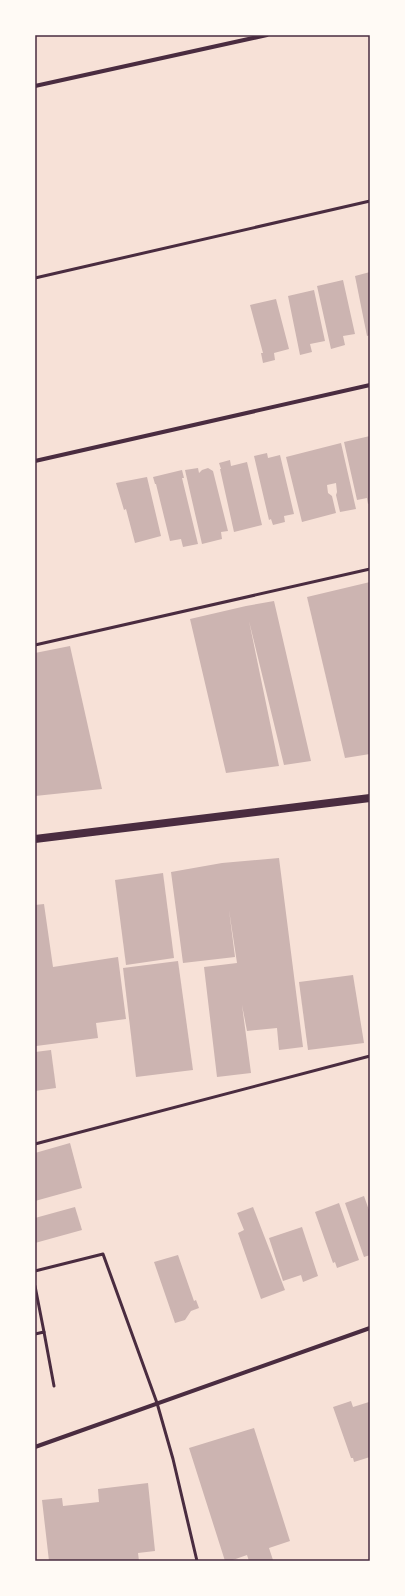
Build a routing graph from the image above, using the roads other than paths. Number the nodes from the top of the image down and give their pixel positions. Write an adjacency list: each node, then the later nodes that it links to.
1 (267, 35): 2 (street)
2 (35, 86)
3 (370, 201): 4 (lane)
4 (35, 278)
5 (370, 385): 6 (street)
6 (35, 461)
7 (370, 569): 8 (lane)
8 (35, 645)
9 (370, 798): 10 (main road)
10 (35, 839)
11 (370, 1056): 12 (lane)
12 (35, 1144)
13 (35, 1271): 19 (lane)
14 (35, 1286): 16 (lane)
15 (370, 1328): 19 (street)
16 (44, 1332): 17 (lane); 18 (lane)
17 (35, 1334)
18 (54, 1386)
19 (157, 1403): 20 (street); 21 (lane)
20 (35, 1447)
21 (197, 1561)

